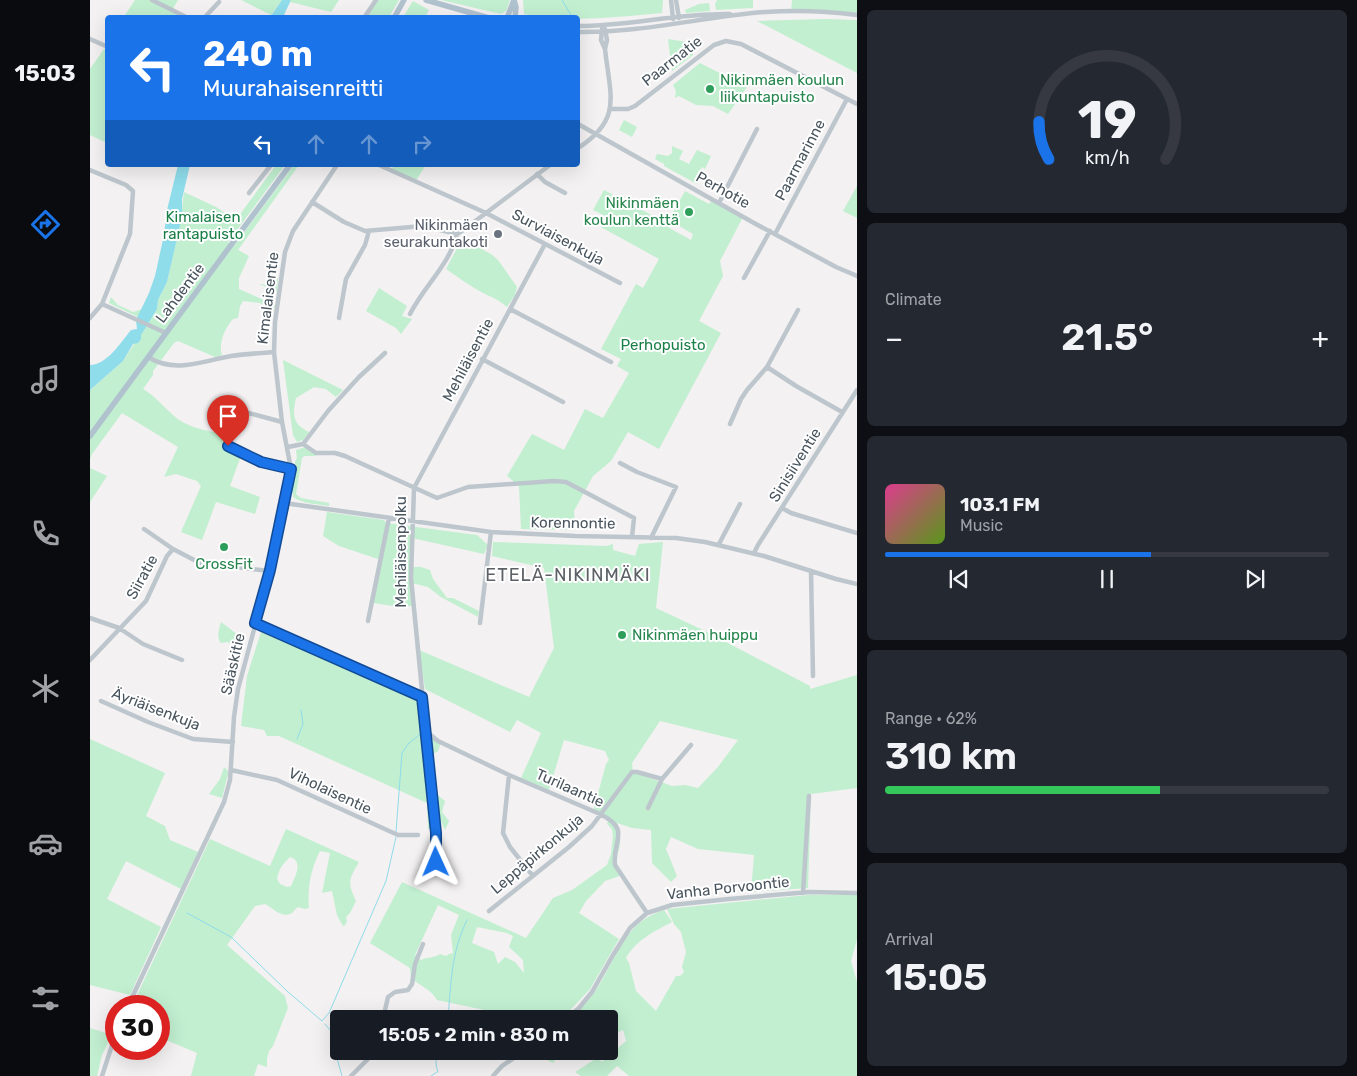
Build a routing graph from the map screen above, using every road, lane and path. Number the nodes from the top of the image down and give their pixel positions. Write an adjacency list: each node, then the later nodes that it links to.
1 (152, 0): 10 (street)
2 (376, 0): 12 (street)
3 (404, 0): 13 (main road)
4 (426, 0): 14 (main road)
5 (514, 0): 15 (main road); 16 (main road)
6 (671, 0): 19 (street)
7 (676, 0): 18 (street)
8 (219, 2): 11 (street)
9 (743, 14): 17 (street); 18 (street); 20 (street)
10 (182, 15)
11 (207, 15)
12 (366, 15)
13 (396, 15)
14 (478, 15)
15 (508, 15)
16 (515, 15)
17 (857, 15)
18 (680, 17): 19 (street); 20 (street)
19 (673, 18): 20 (street); 22 (street)
20 (677, 24): 23 (street)
21 (580, 26): 22 (street)
22 (603, 26): 23 (street); 25 (street)
23 (607, 31): 25 (street); 28 (street)
24 (580, 32): 25 (street)
25 (600, 32): 28 (street)
26 (90, 39): 27 (street)
27 (105, 46)
28 (605, 49): 31 (street)
29 (847, 99): 30 (street, Paarmatie); 31 (street, Paarmatie); 51 (street, Paarmarinne)
30 (857, 104)
31 (610, 109): 34 (street)
32 (580, 125): 34 (street, Perhotie)
33 (757, 129): 46 (street)
34 (596, 136): 35 (street); 46 (street, Perhotie)
35 (580, 147)
36 (270, 167): 43 (street)
37 (289, 167): 62 (main road, Lahdentie)
38 (336, 167): 45 (street, Kimalaisentie)
39 (383, 167): 47 (street, Surviaisenkuja)
40 (547, 167): 42 (street)
41 (90, 170): 56 (street)
42 (537, 174): 44 (street); 47 (street)
43 (250, 193)
44 (565, 193)
45 (312, 202): 49 (street); 63 (street, Kimalaisentie)
46 (719, 203): 48 (street, Perhotie)
47 (486, 213): 50 (street); 52 (street, Surviaisenkuja)
48 (770, 231): 51 (street, Perhotie); 54 (street)
49 (369, 232): 50 (street); 61 (street)
50 (457, 234): 59 (street)
51 (775, 234): 53 (street, Perhotie)
52 (545, 244): 55 (street, Surviaisenkuja); 57 (street, Mehiläisentie)
53 (857, 276)
54 (744, 278)
55 (620, 284)
56 (102, 304): 60 (street); 62 (street)
57 (510, 309): 66 (street, Mehiläisentie); 67 (street)
58 (798, 310): 68 (street)
59 (410, 314)
60 (90, 318)
61 (339, 318)
62 (166, 333): 65 (main road, Lahdentie)
63 (274, 352): 65 (street); 73 (street, Kimalaisentie)
64 (385, 353): 76 (street)
65 (148, 357): 75 (main road, Lahdentie)
66 (482, 360): 70 (street); 81 (street, Mehiläisentie)
67 (611, 362)
68 (767, 367): 72 (street); 74 (street)
69 (857, 390): 72 (street, Sinisiiventie)
70 (563, 402)
71 (237, 408): 73 (street)
72 (842, 412): 84 (street, Sinisiiventie)
73 (282, 422): 78 (street, Kimalaisentie)
74 (730, 424)
75 (90, 436)
76 (303, 444): 78 (street); 81 (street)
77 (228, 446): 80 (street)
78 (288, 447): 80 (street, Sääskitie)
79 (620, 463): 91 (street)
80 (291, 469): 82 (street, Sääskitie)
81 (414, 488): 86 (street, Mehiläisenpolku); 90 (street)
82 (284, 503): 85 (street, Korennontie); 96 (street, Sääskitie)
83 (740, 504): 92 (street)
84 (782, 508): 89 (street); 94 (street, Sinisiiventie)
85 (389, 518): 86 (street, Korennontie); 99 (street)
86 (413, 521): 88 (street, Korennontie); 106 (street, Mehiläisenpolku)
87 (144, 529): 93 (street)
88 (491, 532): 90 (street, Korennontie); 101 (street)
89 (857, 532)
90 (632, 537): 91 (street, Korennontie)
91 (651, 538): 92 (street, Korennontie)
92 (719, 544): 94 (street, Korennontie)
93 (173, 549): 96 (street); 102 (street, Siiratie)
94 (754, 553): 95 (street, Korennontie)
95 (811, 571): 97 (street, Korennontie); 105 (street)
96 (269, 572): 100 (street, Sääskitie)
97 (857, 584)
98 (90, 618): 102 (street)
99 (368, 621)
100 (255, 623): 106 (street); 109 (street, Sääskitie)
101 (480, 623)
102 (119, 628): 103 (street, Siiratie); 104 (street)
103 (90, 660)
104 (182, 660)
105 (813, 676)
106 (422, 697): 108 (street, Mehiläisenpolku)
107 (100, 701): 109 (street, Äyriäisenkuja)
108 (426, 731): 112 (street, Turilaantie); 118 (street, Mehiläisenpolku)
109 (233, 742): 111 (street, Sääskitie)
110 (692, 745): 113 (street)
111 (231, 770): 117 (street, Viholaisentie); 125 (street, Sääskitie)
112 (509, 775): 116 (street, Turilaantie); 119 (street)
113 (662, 779): 115 (street); 116 (street, Leppäpirkonkuja)
114 (809, 796): 120 (street)
115 (648, 808)
116 (600, 814): 119 (street, Leppäpirkonkuja); 123 (street, Turilaantie)
117 (418, 835)
118 (439, 869)
119 (532, 876): 122 (street, Leppäpirkonkuja)
120 (802, 893): 121 (street, Vanha Porvoontie); 123 (street, Vanha Porvoontie)
121 (857, 893)
122 (489, 911)
123 (648, 913): 127 (street, Vanha Porvoontie)
124 (423, 944): 126 (street)
125 (133, 995)
126 (385, 1010)
127 (577, 1010)
128 (107, 1060): 131 (street)
129 (367, 1060): 132 (street)
130 (511, 1060): 133 (street)
131 (102, 1076)
132 (351, 1076)
133 (493, 1076)

